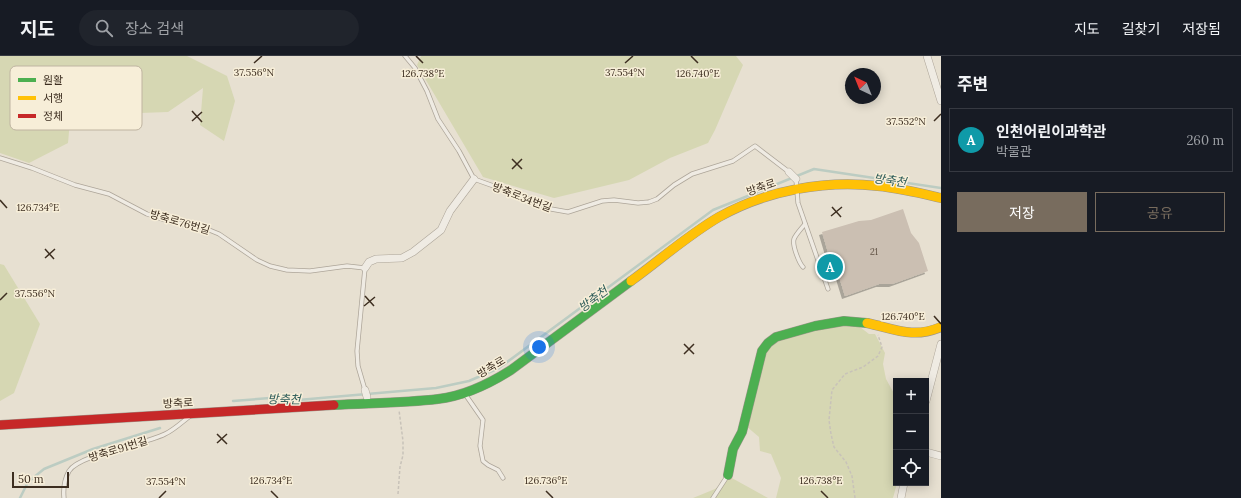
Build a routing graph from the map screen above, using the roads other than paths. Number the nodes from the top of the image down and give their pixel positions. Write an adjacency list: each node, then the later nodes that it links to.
1 (405, 56): 7 (lane)
2 (926, 56): 3 (street)
3 (941, 101)
4 (0, 158): 12 (lane, 방축로76번길)
5 (789, 172): 6 (street, 방축로34번길); 7 (lane, 방축로34번길)
6 (796, 179): 8 (lane, 방축로34번길)
7 (474, 180): 12 (street)
8 (797, 189): 9 (street, 방축로); 10 (lane, 방축로34번길); 19 (street, 방축로)
9 (941, 198)
10 (805, 224): 11 (lane); 13 (lane, 방축로34번길)
11 (803, 267)
12 (365, 268): 20 (lane)
13 (828, 289)
14 (941, 327): 25 (street)
15 (941, 344): 17 (street)
16 (941, 373): 17 (street)
17 (932, 377): 18 (street)
18 (929, 389)
19 (464, 393): 20 (street, 방축로); 26 (lane)
20 (368, 397): 21 (street, 방축로)
21 (192, 414): 22 (street, 방축로); 28 (lane, 방축로91번길)
22 (0, 425)
23 (929, 453): 24 (street)
24 (941, 456)
25 (728, 475): 29 (lane)
26 (503, 478)
27 (903, 486): 30 (street)
28 (64, 498)
29 (712, 498)
30 (901, 498)

